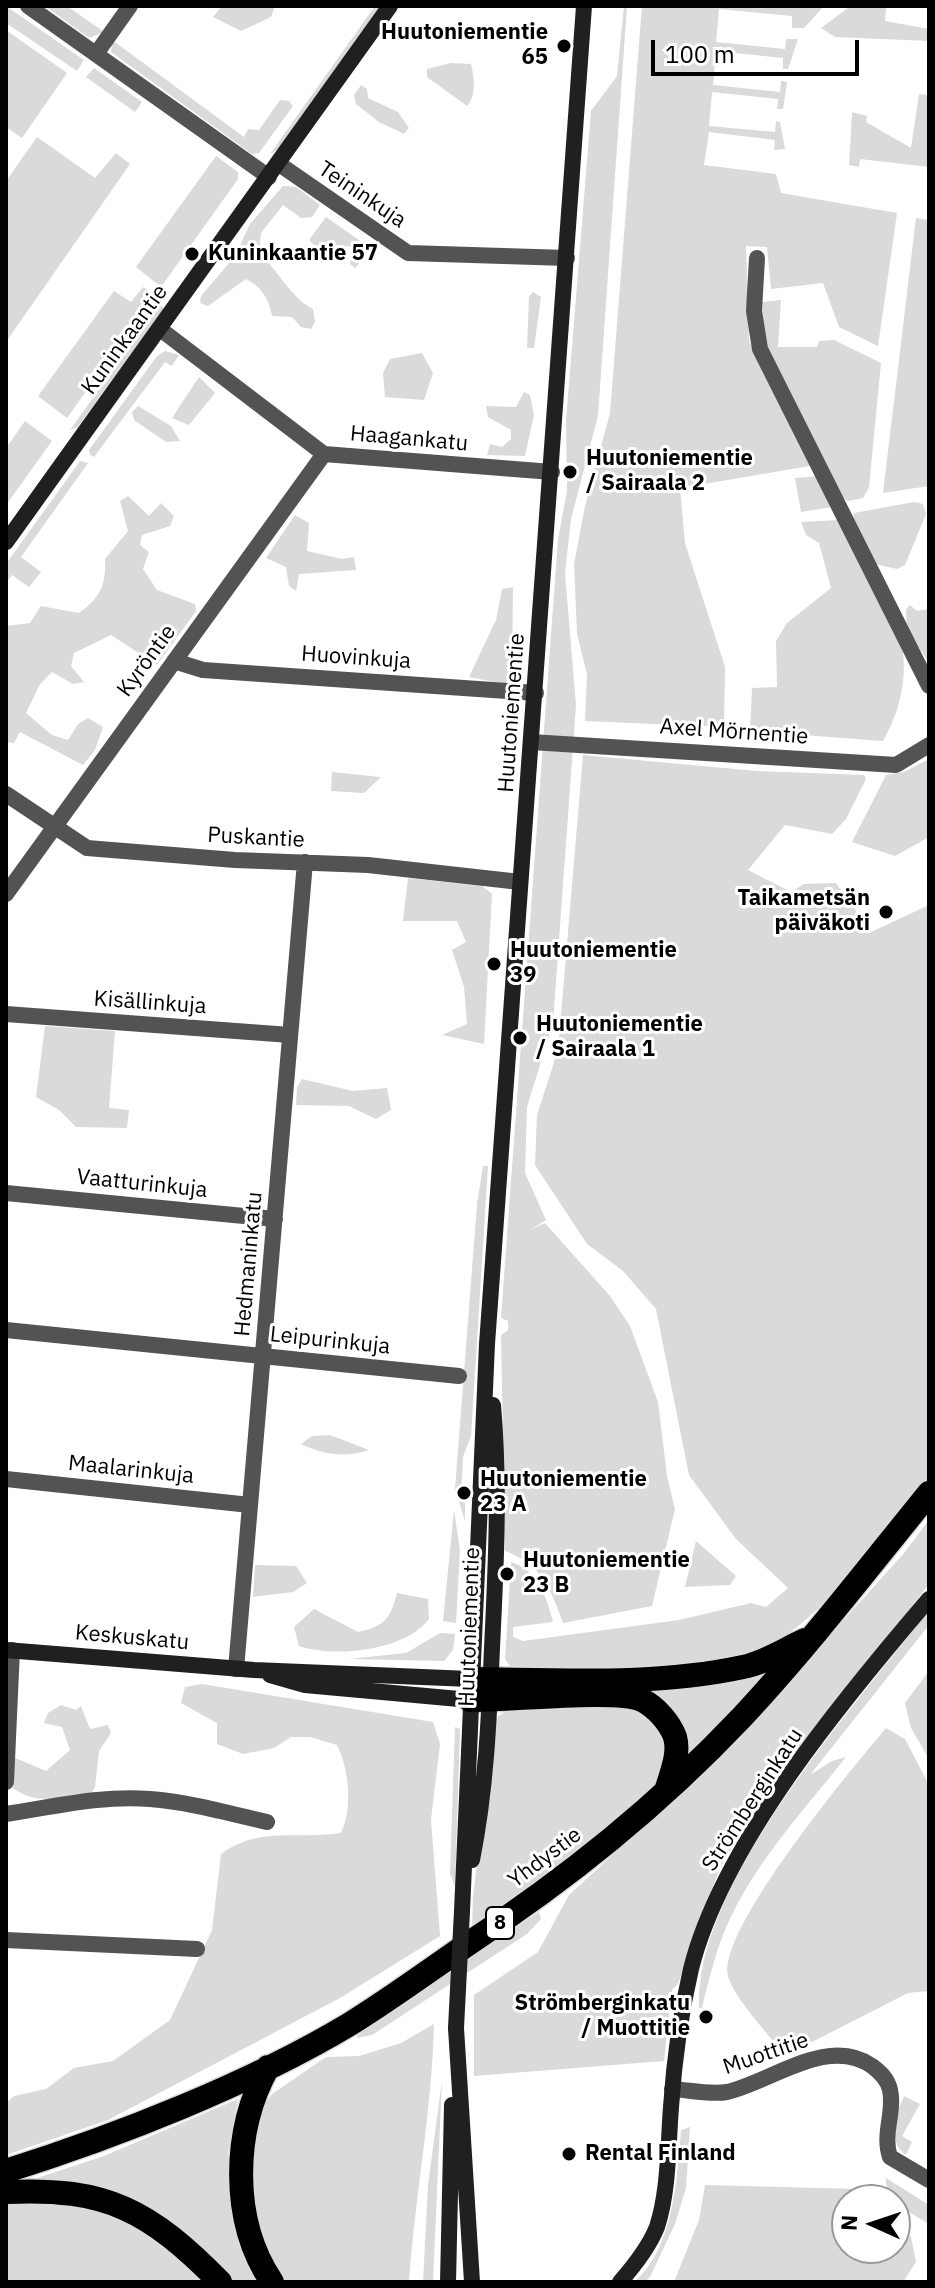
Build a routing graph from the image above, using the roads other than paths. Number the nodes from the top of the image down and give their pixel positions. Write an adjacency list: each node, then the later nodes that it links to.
1 (28, 6): 6 (street, Teininkuja)
2 (130, 6): 6 (street)
3 (390, 6): 8 (main road, Kuninkaantie)
4 (584, 6): 7 (main road, Huutoniementie)
5 (592, 6): 7 (main road, Huutoniementie)
6 (96, 54): 8 (street, Teininkuja)
7 (580, 86): 9 (main road, Huutoniementie)
8 (274, 170): 9 (street, Teininkuja); 11 (main road, Kuninkaantie)
9 (567, 258): 13 (main road, Huutoniementie)
10 (757, 258): 16 (street)
11 (160, 329): 12 (street, Haagankatu); 14 (main road, Kuninkaantie)
12 (324, 454): 13 (street, Haagankatu); 15 (street, Kyröntie)
13 (552, 472): 17 (main road, Huutoniementie)
14 (6, 542)
15 (174, 661): 17 (street, Huovinkuja); 21 (street, Kyröntie)
16 (929, 686)
17 (536, 693): 18 (main road, Huutoniementie)
18 (531, 742): 19 (street, Axel Mörnentie); 23 (main road, Huutoniementie)
19 (929, 745)
20 (6, 794): 21 (street, Puskantie)
21 (54, 829): 22 (street, Puskantie); 24 (street, Kyröntie)
22 (305, 862): 23 (street, Puskantie); 26 (street, Hedmaninkatu)
23 (520, 882): 39 (main road, Huutoniementie)
24 (6, 894)
25 (6, 1014): 26 (street, Kisällinkuja)
26 (290, 1035): 28 (street, Hedmaninkatu)
27 (6, 1193): 28 (street, Vaatturinkuja)
28 (275, 1219): 30 (street, Hedmaninkatu)
29 (6, 1330): 30 (street, Leipurinkuja)
30 (263, 1357): 31 (street, Leipurinkuja); 34 (street, Hedmaninkatu)
31 (459, 1376)
32 (6, 1479): 34 (street, Maalarinkuja)
33 (929, 1493): 36 (highway, Yhdystie / 8)
34 (250, 1505): 38 (street, Hedmaninkatu)
35 (929, 1599): 48 (main road, Strömberginkatu)
36 (814, 1635): 39 (highway); 41 (highway, Yhdystie / 8)
37 (9, 1650): 38 (main road, Keskuskatu); 40 (street)
38 (236, 1669): 39 (main road, Keskuskatu)
39 (480, 1690): 41 (highway); 46 (main road, Huutoniementie, bridge)
40 (6, 1782)
41 (665, 1793): 47 (highway, Yhdystie / 8)
42 (6, 1814): 43 (street)
43 (267, 1822)
44 (6, 1940): 45 (street)
45 (197, 1949)
46 (456, 2028): 54 (main road, Huutoniementie); 55 (main road, Huutoniementie)
47 (268, 2067): 49 (highway, Yhdystie / 8); 53 (highway)
48 (672, 2089): 50 (street, Muottitie); 56 (main road, Strömberginkatu)
49 (6, 2171)
50 (929, 2180)
51 (6, 2192): 52 (highway)
52 (220, 2282)
53 (272, 2282)
54 (448, 2282)
55 (472, 2282)
56 (620, 2282)

